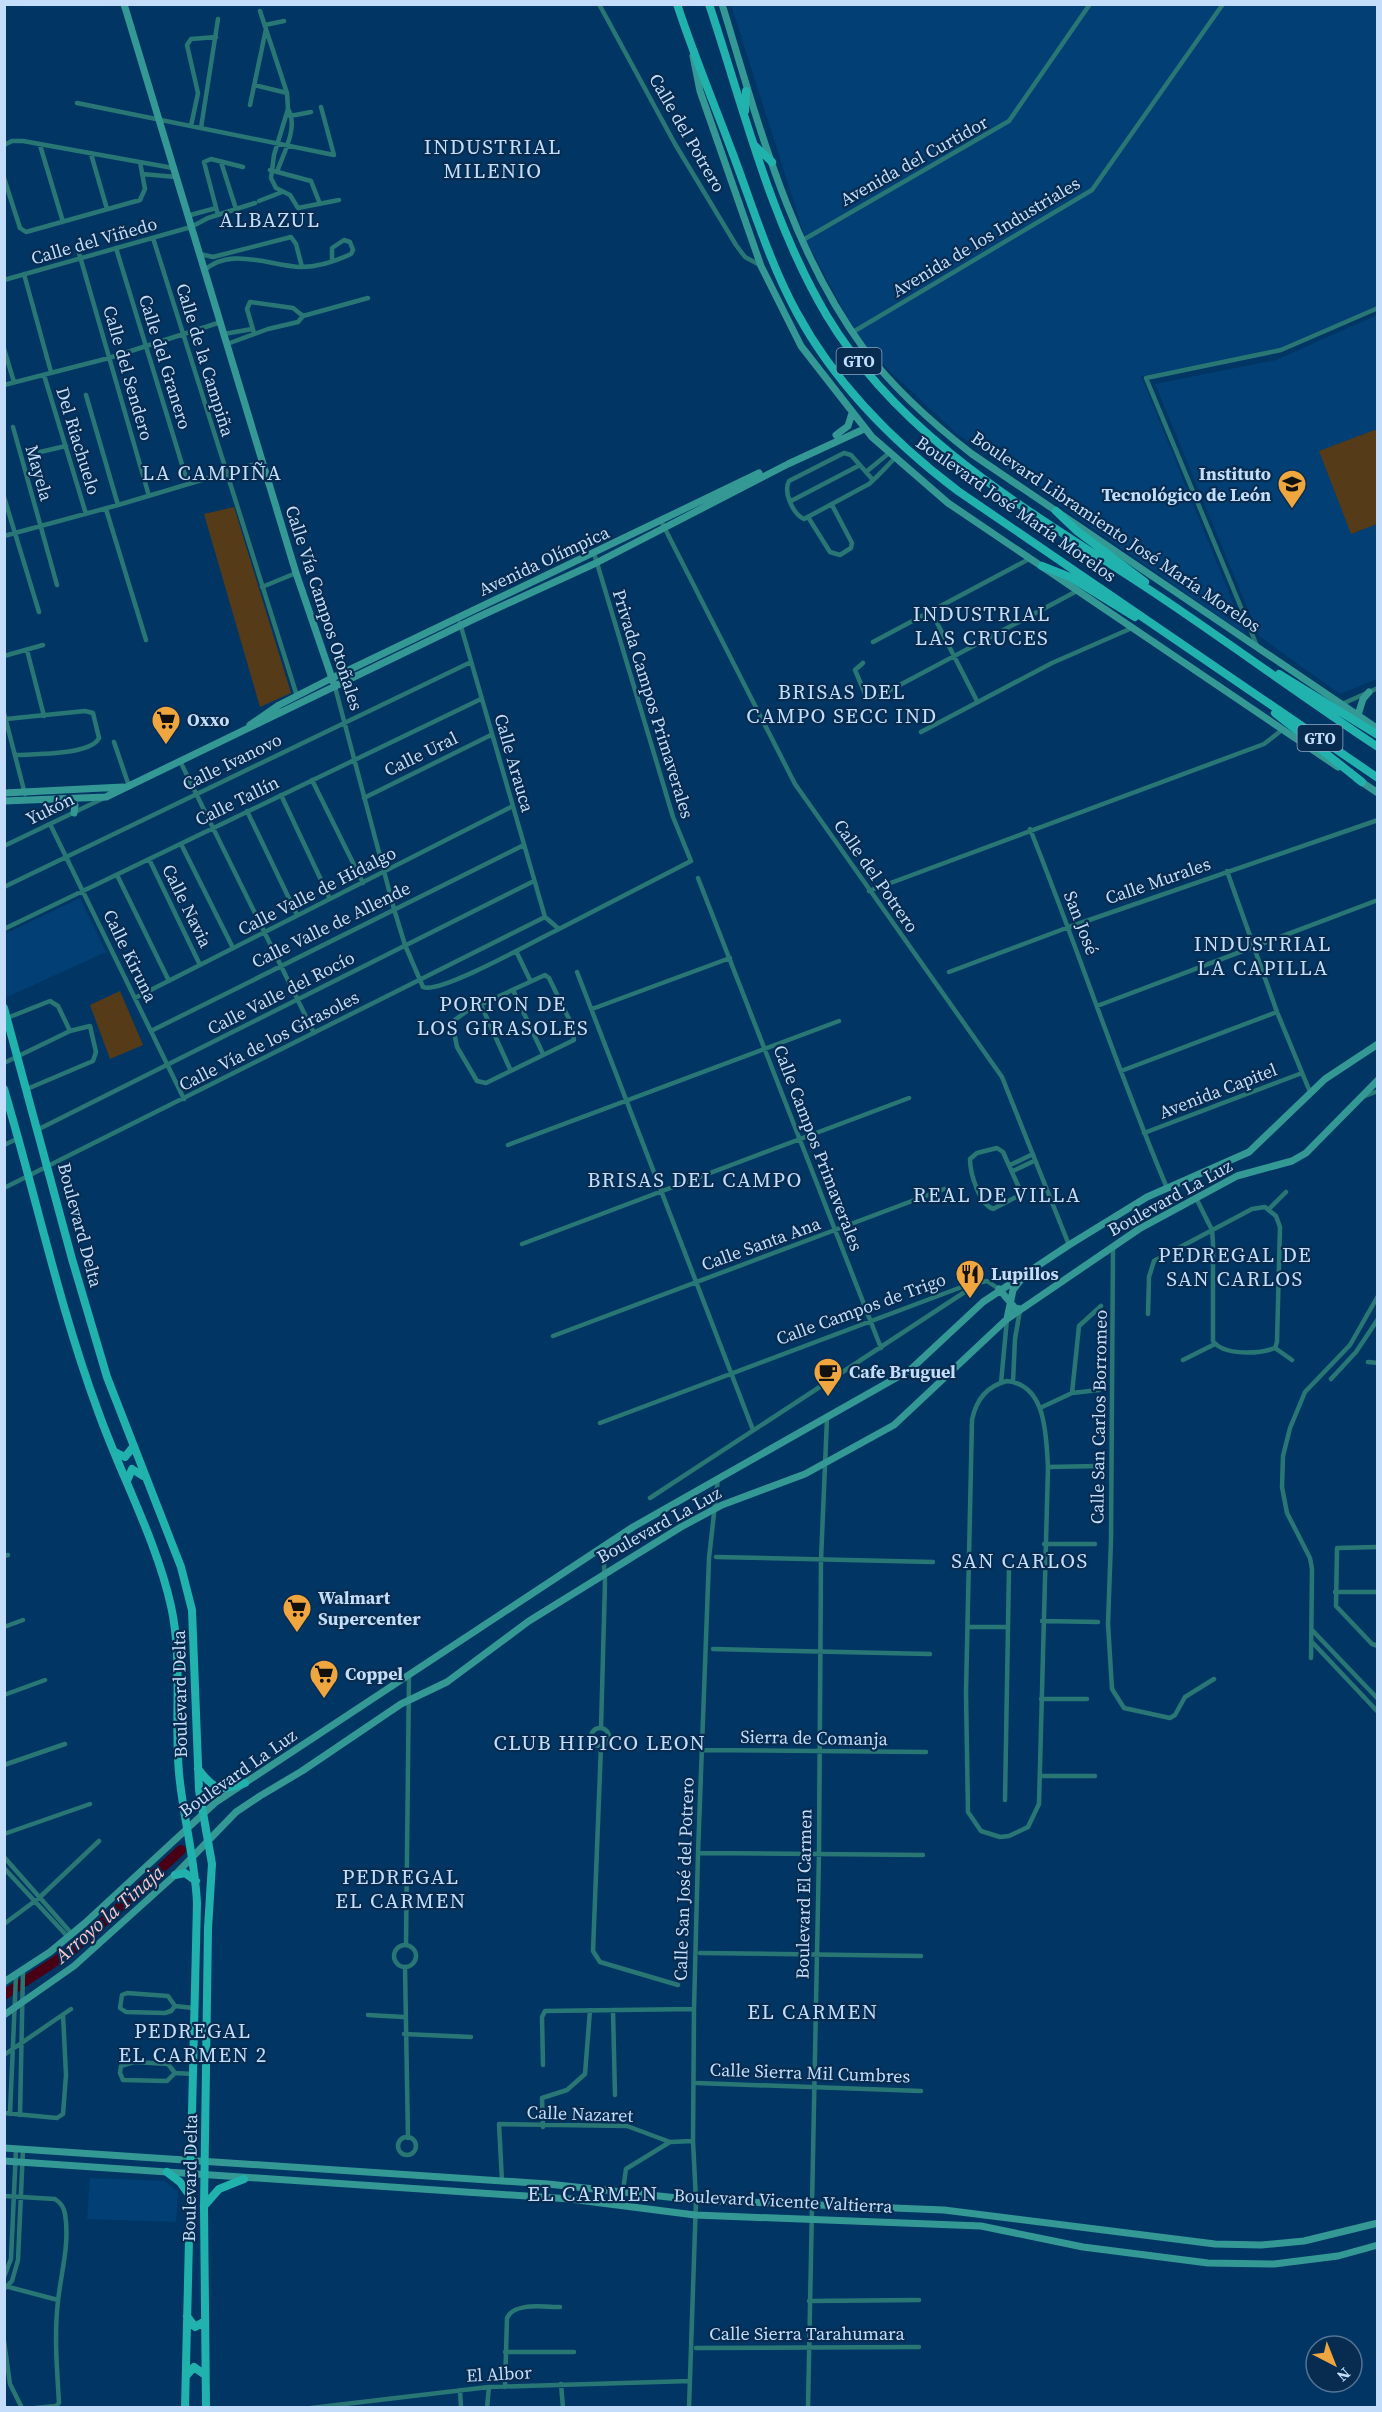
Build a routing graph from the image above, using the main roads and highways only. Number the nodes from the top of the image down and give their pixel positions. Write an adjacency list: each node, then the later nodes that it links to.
1 (123, 4): 18 (main road, Calle Vía Campos Otoñales)
2 (677, 4): 5 (main road, Boulevard José María Morelos / GTO)
3 (709, 4): 7 (main road, Boulevard José María Morelos / GTO)
4 (722, 4): 6 (main road, Boulevard Libramiento José María Morelos)
5 (692, 48): 10 (main road); 16 (main road, Boulevard José María Morelos / GTO)
6 (746, 91): 7 (main road); 9 (main road, Boulevard Libramiento José María Morelos)
7 (745, 119): 8 (main road, Boulevard José María Morelos / GTO)
8 (754, 145): 9 (main road); 15 (main road, Boulevard José María Morelos / GTO)
9 (772, 162): 12 (main road, Boulevard Libramiento José María Morelos)
10 (852, 413): 11 (main road); 13 (main road, Avenida Olímpica)
11 (864, 429): 13 (main road, Avenida Olímpica); 14 (main road)
12 (1056, 511): 15 (main road); 22 (main road, Boulevard Libramiento José María Morelos)
13 (663, 524): 18 (main road, Avenida Olímpica); 19 (main road, Avenida Olímpica)
14 (1042, 566): 16 (main road); 28 (main road)
15 (1164, 599): 17 (main road, Boulevard José María Morelos / GTO)
16 (1153, 625): 21 (main road, Boulevard José María Morelos / GTO)
17 (1264, 668): 25 (main road); 26 (main road, Boulevard José María Morelos / GTO)
18 (332, 678): 19 (main road, Calle Vía Campos Otoñales); 24 (main road, Avenida Olímpica)
19 (335, 687): 24 (main road, Avenida Olímpica)
20 (1369, 692): 22 (main road)
21 (1261, 699): 27 (main road, Boulevard José María Morelos / GTO); 28 (main road)
22 (1358, 715): 23 (main road, Boulevard Libramiento José María Morelos)
23 (1377, 729)
24 (241, 731): 29 (main road, Avenida Olímpica)
25 (1377, 735)
26 (1377, 747)
27 (1377, 778)
28 (1362, 782): 31 (main road)
29 (127, 787): 30 (main road, Avenida Olímpica); 32 (main road, Avenida Olímpica)
30 (4, 793)
31 (1377, 793)
32 (71, 799): 33 (main road, Avenida Olímpica); 34 (main road)
33 (4, 801)
34 (74, 813)
35 (4, 1008): 47 (main road, Boulevard Delta)
36 (1377, 1044): 40 (main road, Boulevard La Luz)
37 (1377, 1080): 41 (main road, Boulevard La Luz)
38 (4, 1089): 39 (main road, Boulevard Delta)
39 (6, 1103): 48 (main road, Boulevard Delta)
40 (1230, 1161): 41 (main road); 42 (main road, Boulevard La Luz)
41 (1237, 1176): 45 (main road, Boulevard La Luz)
42 (1029, 1270): 43 (main road, Boulevard La Luz); 44 (main road)
43 (999, 1289): 44 (main road); 52 (main road, Boulevard La Luz)
44 (1010, 1303): 45 (main road); 46 (main road)
45 (1020, 1310): 46 (main road, Boulevard La Luz)
46 (1007, 1319): 55 (main road, Boulevard La Luz)
47 (134, 1447): 48 (main road); 49 (main road, Boulevard Delta)
48 (114, 1451): 50 (main road, Boulevard Delta)
49 (146, 1479): 50 (main road); 51 (main road, Boulevard Delta)
50 (127, 1485): 54 (main road, Boulevard Delta)
51 (197, 1767): 52 (main road); 53 (main road, Boulevard Delta)
52 (245, 1783): 53 (main road, Boulevard La Luz)
53 (202, 1813): 54 (main road, Boulevard La Luz); 55 (main road, Boulevard Delta)
54 (185, 1828): 56 (main road, Boulevard Delta); 59 (main road, Boulevard La Luz)
55 (209, 1841): 56 (main road, Boulevard La Luz); 62 (main road, Boulevard Delta)
56 (192, 1858): 57 (main road, Boulevard La Luz); 58 (main road, Boulevard Delta)
57 (175, 1875): 58 (main road); 60 (main road, Boulevard La Luz)
58 (196, 1881): 61 (main road, Boulevard Delta)
59 (4, 1982)
60 (4, 2016)
61 (193, 2020): 62 (main road); 63 (main road, Boulevard Delta)
62 (208, 2020): 64 (main road, Boulevard Delta)
63 (193, 2111): 64 (main road); 67 (main road, Boulevard Delta)
64 (206, 2112): 68 (main road, Boulevard Delta)
65 (4, 2148): 67 (main road, Boulevard Vicente Valtierra)
66 (4, 2161): 69 (main road, Boulevard Vicente Valtierra)
67 (189, 2161): 68 (main road, Boulevard Vicente Valtierra); 70 (main road, Boulevard Delta)
68 (205, 2162): 71 (main road, Boulevard Delta); 75 (main road, Boulevard Vicente Valtierra)
69 (167, 2172): 70 (main road, Boulevard Vicente Valtierra); 73 (main road)
70 (189, 2173): 71 (main road, Boulevard Vicente Valtierra); 73 (main road, Boulevard Delta)
71 (204, 2174): 72 (main road, Boulevard Vicente Valtierra); 74 (main road, Boulevard Delta)
72 (244, 2179): 74 (main road); 76 (main road, Boulevard Vicente Valtierra)
73 (188, 2194): 77 (main road, Boulevard Delta)
74 (204, 2207): 78 (main road, Boulevard Delta)
75 (1377, 2223)
76 (1377, 2245)
77 (186, 2314): 78 (main road); 80 (main road, Boulevard Delta)
78 (205, 2321): 79 (main road, Boulevard Delta)
79 (205, 2375): 80 (main road); 82 (main road, Boulevard Delta)
80 (186, 2378): 81 (main road, Boulevard Delta)
81 (185, 2408)
82 (206, 2408)

